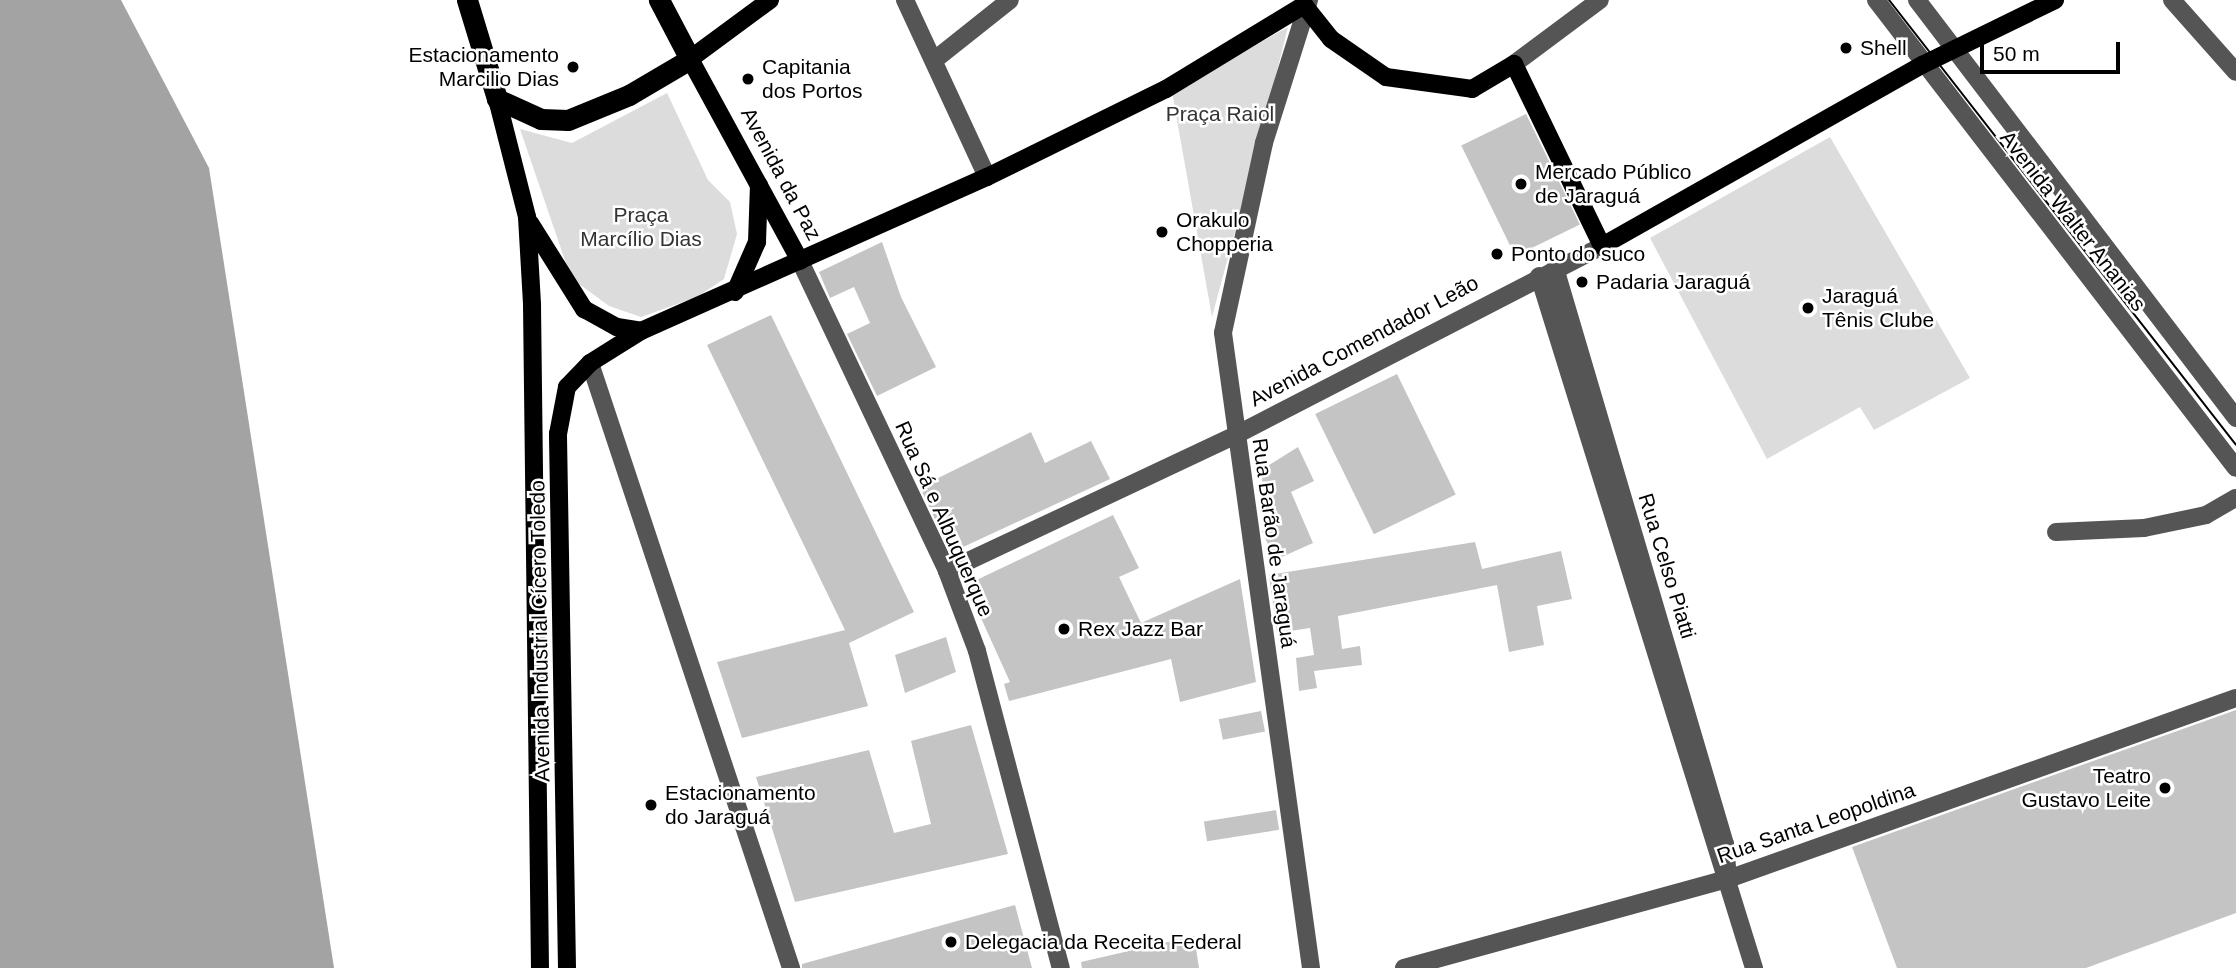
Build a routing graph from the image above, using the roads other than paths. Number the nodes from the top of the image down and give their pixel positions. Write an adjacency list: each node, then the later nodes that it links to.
1 (467, 0): 18 (highway)
2 (659, 0): 14 (highway, Avenida da Paz)
3 (770, 0): 14 (main road)
4 (905, 0): 13 (street)
5 (1010, 0): 13 (street)
6 (1600, 0): 15 (street)
7 (1876, 0): 16 (street, Avenida Walter Ananias)
8 (1917, 0): 12 (street, Avenida Walter Ananias)
9 (2055, 0): 12 (main road, Avenida Comendador Leão)
10 (2172, 0): 17 (street)
11 (1304, 2): 15 (main road); 19 (main road, Avenida Industrial Cícero Toledo); 29 (street, Rua Barão de Jaraguá)
12 (1954, 50): 16 (main road, Avenida Comendador Leão); 28 (street, Avenida Walter Ananias)
13 (937, 58): 19 (street)
14 (690, 60): 18 (highway); 20 (main road, Avenida da Paz)
15 (1514, 64): 22 (main road)
16 (1922, 65): 22 (main road, Avenida Comendador Leão); 30 (street, Avenida Walter Ananias)
17 (2236, 72)
18 (497, 99): 21 (main road)
19 (987, 177): 23 (main road, Avenida Industrial Cícero Toledo)
20 (759, 180): 23 (main road, Avenida da Paz); 25 (main road)
21 (527, 217): 26 (main road); 36 (main road, Avenida Industrial Cícero Toledo)
22 (1602, 246): 24 (street, Avenida Comendador Leão)
23 (800, 261): 25 (main road, Avenida Industrial Cícero Toledo); 33 (street, Rua Sá e Albuquerque)
24 (1547, 272): 29 (street, Avenida Comendador Leão); 35 (street, Rua Celso Piatti)
25 (735, 292): 26 (main road, Avenida Industrial Cícero Toledo)
26 (641, 331): 27 (main road, Avenida Industrial Cícero Toledo)
27 (590, 363): 37 (main road, Avenida Industrial Cícero Toledo); 38 (street)
28 (2236, 418)
29 (1236, 435): 33 (street, Avenida Comendador Leão); 40 (street, Rua Barão de Jaraguá)
30 (2236, 468)
31 (2236, 498): 32 (street)
32 (2056, 532)
33 (947, 571): 39 (street, Rua Sá e Albuquerque)
34 (2236, 698): 35 (street, Rua Santa Leopoldina)
35 (1728, 879): 41 (street, Rua Santa Leopoldina); 42 (street, Rua Celso Piatti)
36 (540, 968)
37 (566, 968)
38 (791, 968)
39 (1061, 968)
40 (1311, 968)
41 (1404, 968)
42 (1754, 968)

